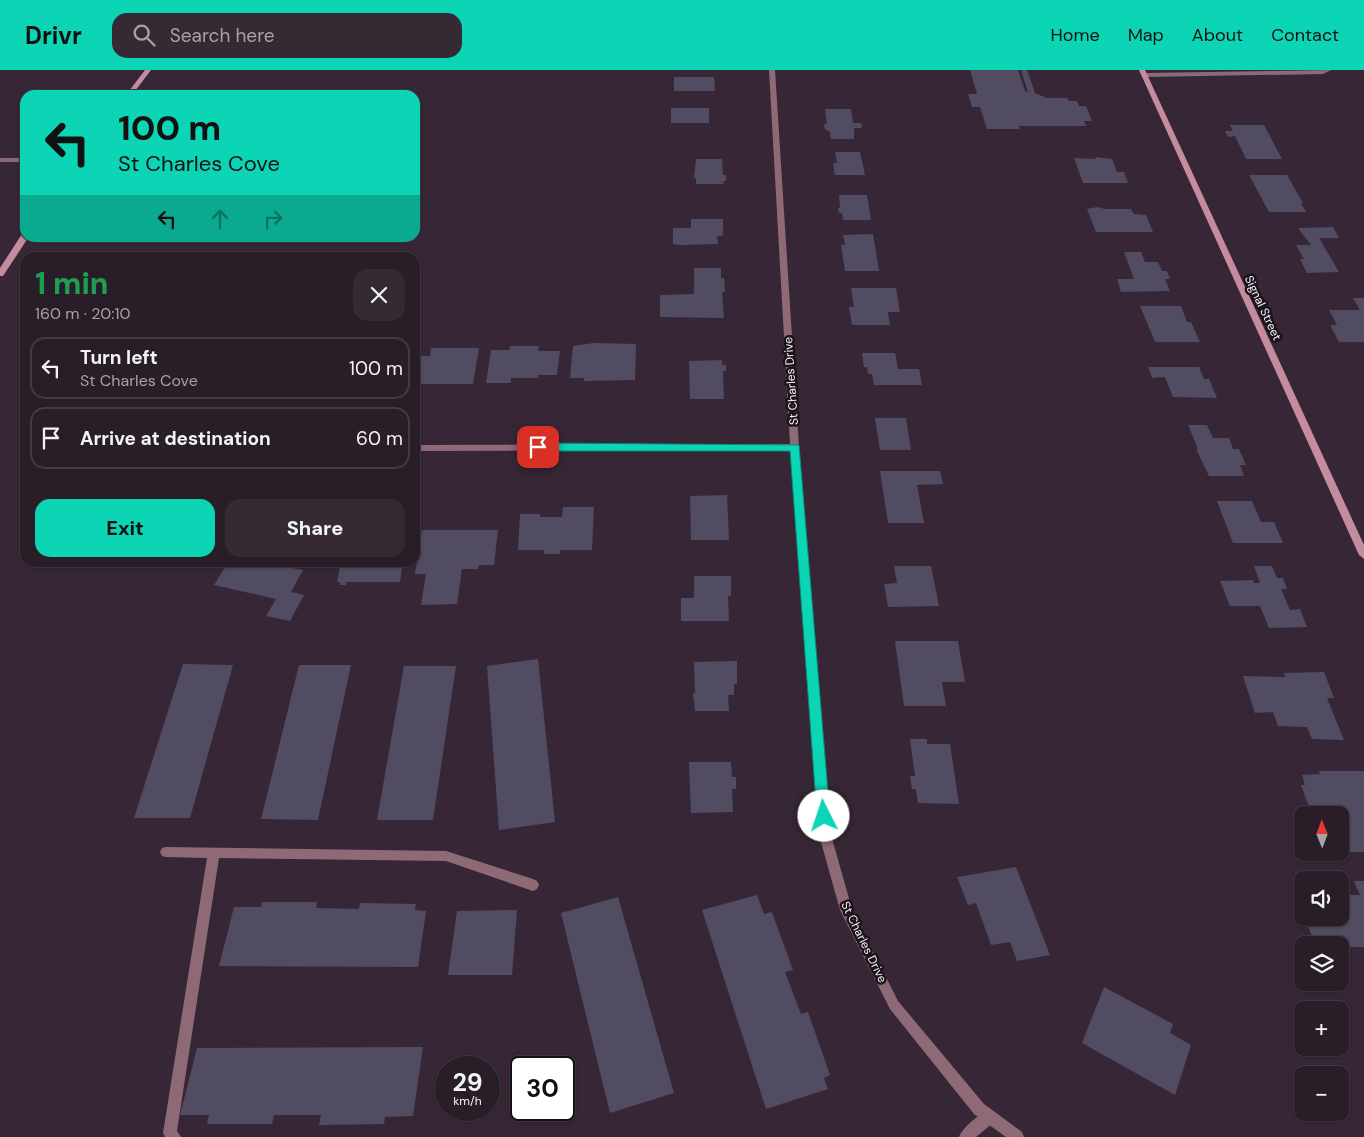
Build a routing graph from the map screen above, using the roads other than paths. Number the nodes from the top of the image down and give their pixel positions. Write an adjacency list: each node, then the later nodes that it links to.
1 (148, 70): 5 (street)
2 (772, 70): 10 (street, St Charles Drive)
3 (1328, 70): 4 (street)
4 (1143, 73): 12 (street, Signal Street)
5 (133, 90)
6 (0, 160): 7 (street)
7 (20, 160)
8 (21, 242): 9 (street)
9 (0, 274)
10 (795, 447): 11 (street); 16 (street, St Charles Drive)
11 (420, 448)
12 (1364, 555)
13 (166, 852): 14 (street)
14 (214, 853): 15 (street); 17 (street)
15 (533, 884)
16 (989, 1117): 18 (street); 19 (street, St Charles Drive)
17 (174, 1137)
18 (966, 1137)
19 (1017, 1137)

